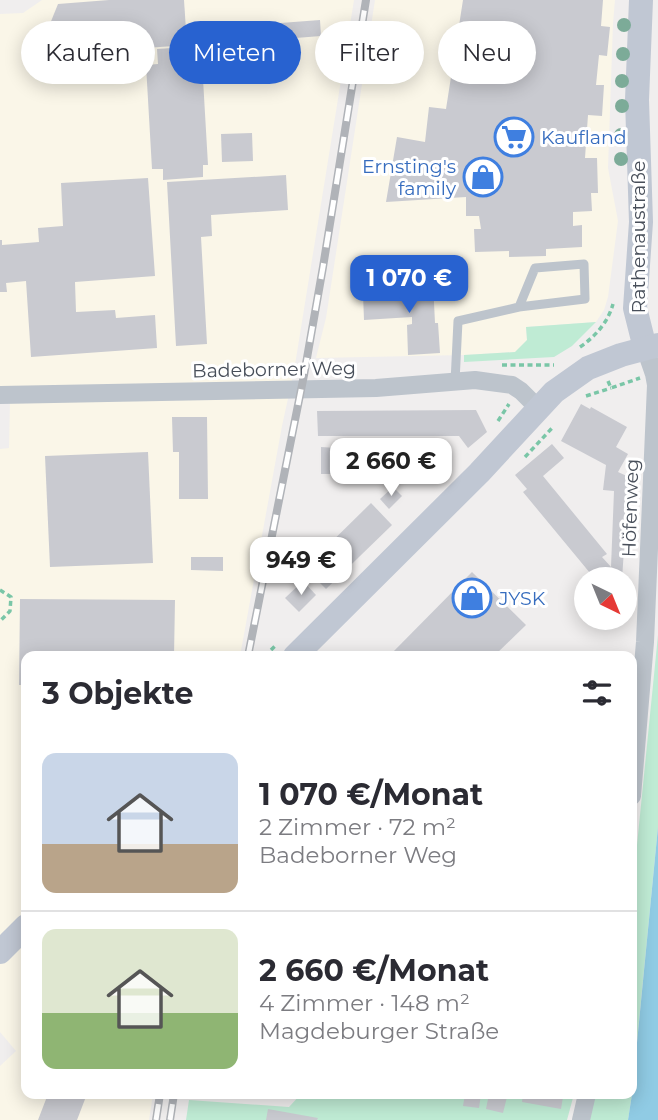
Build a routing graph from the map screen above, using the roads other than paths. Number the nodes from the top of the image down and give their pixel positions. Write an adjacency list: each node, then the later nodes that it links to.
1 (640, 0): 3 (main road, Rathenaustraße)
2 (519, 307): 2 (lane); 4 (lane)
3 (652, 346): 6 (main road); 8 (street, Höfenweg)
4 (456, 382): 5 (street, Badeborner Weg); 6 (street, Badeborner Weg)
5 (0, 395)
6 (538, 408): 7 (main road)
7 (300, 651)
8 (637, 737)
9 (21, 931): 10 (main road)
10 (0, 952)
11 (586, 1099): 12 (street)
12 (581, 1120)

